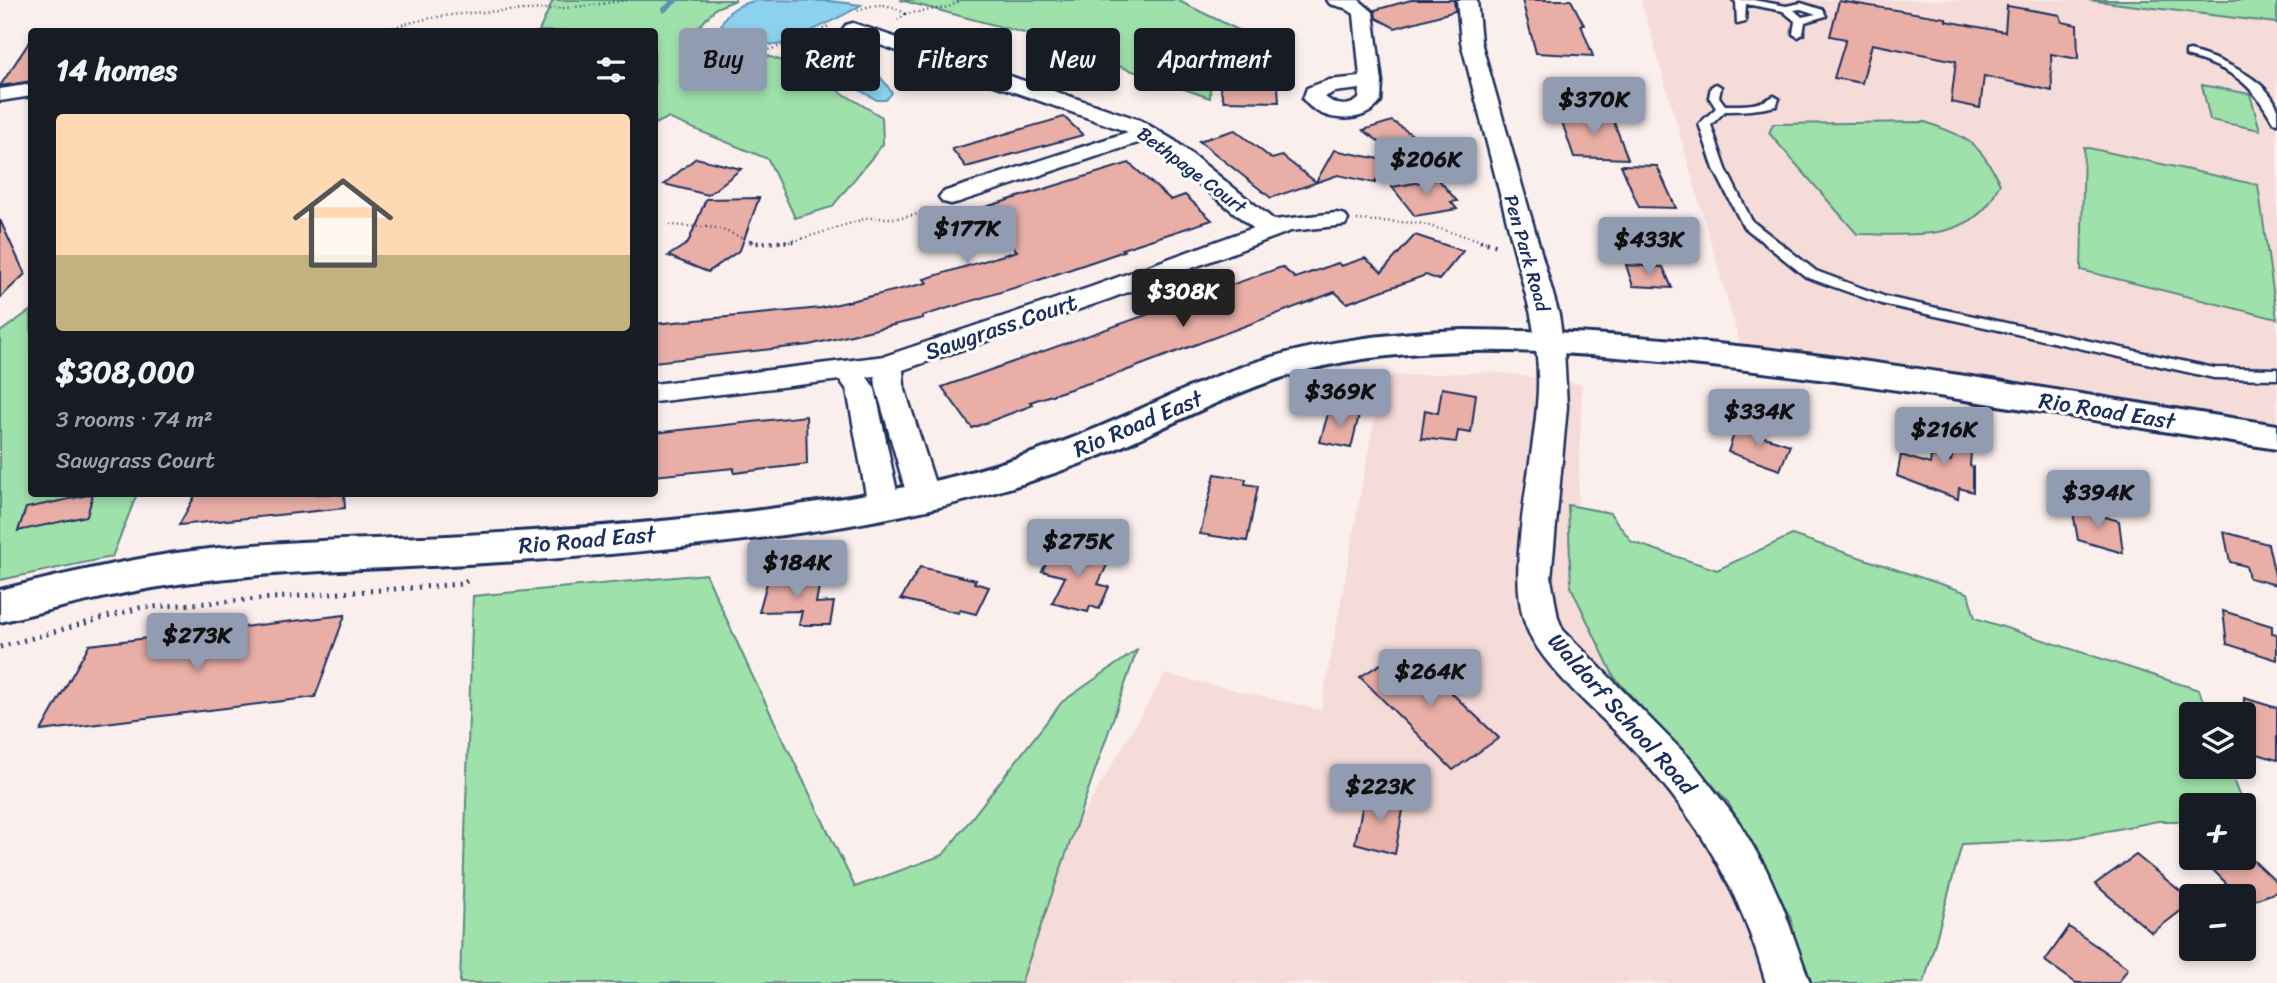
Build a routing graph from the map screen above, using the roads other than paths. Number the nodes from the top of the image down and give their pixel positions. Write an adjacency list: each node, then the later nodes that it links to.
1 (1337, 0): 10 (street)
2 (1467, 0): 21 (street, Pen Park Road)
3 (1740, 0): 4 (lane); 6 (lane)
4 (1786, 9): 5 (lane); 5 (lane)
5 (1800, 20): 8 (lane)
6 (1740, 22)
7 (880, 33): 17 (street, Bethpage Court)
8 (1798, 34)
9 (2190, 54): 16 (lane)
10 (1371, 82)
11 (1716, 87): 15 (lane)
12 (28, 91): 13 (street)
13 (0, 95)
14 (1774, 99): 15 (lane)
15 (1722, 108): 24 (lane)
16 (2277, 120)
17 (1147, 132): 18 (street); 20 (street, Bethpage Court)
18 (944, 203)
19 (1336, 219): 20 (street, Sawgrass Court)
20 (1271, 230): 22 (street, Sawgrass Court)
21 (1550, 342): 26 (street, Rio Road East); 27 (street, Rio Road East); 30 (street, Waldorf School Road)
22 (888, 365): 23 (street, Sawgrass Court); 27 (street)
23 (848, 371): 25 (street, Sawgrass Court); 28 (street)
24 (2277, 374)
25 (658, 393)
26 (2277, 437)
27 (924, 499): 28 (street, Rio Road East)
28 (884, 506): 29 (street, Rio Road East)
29 (0, 606)
30 (1788, 983)

